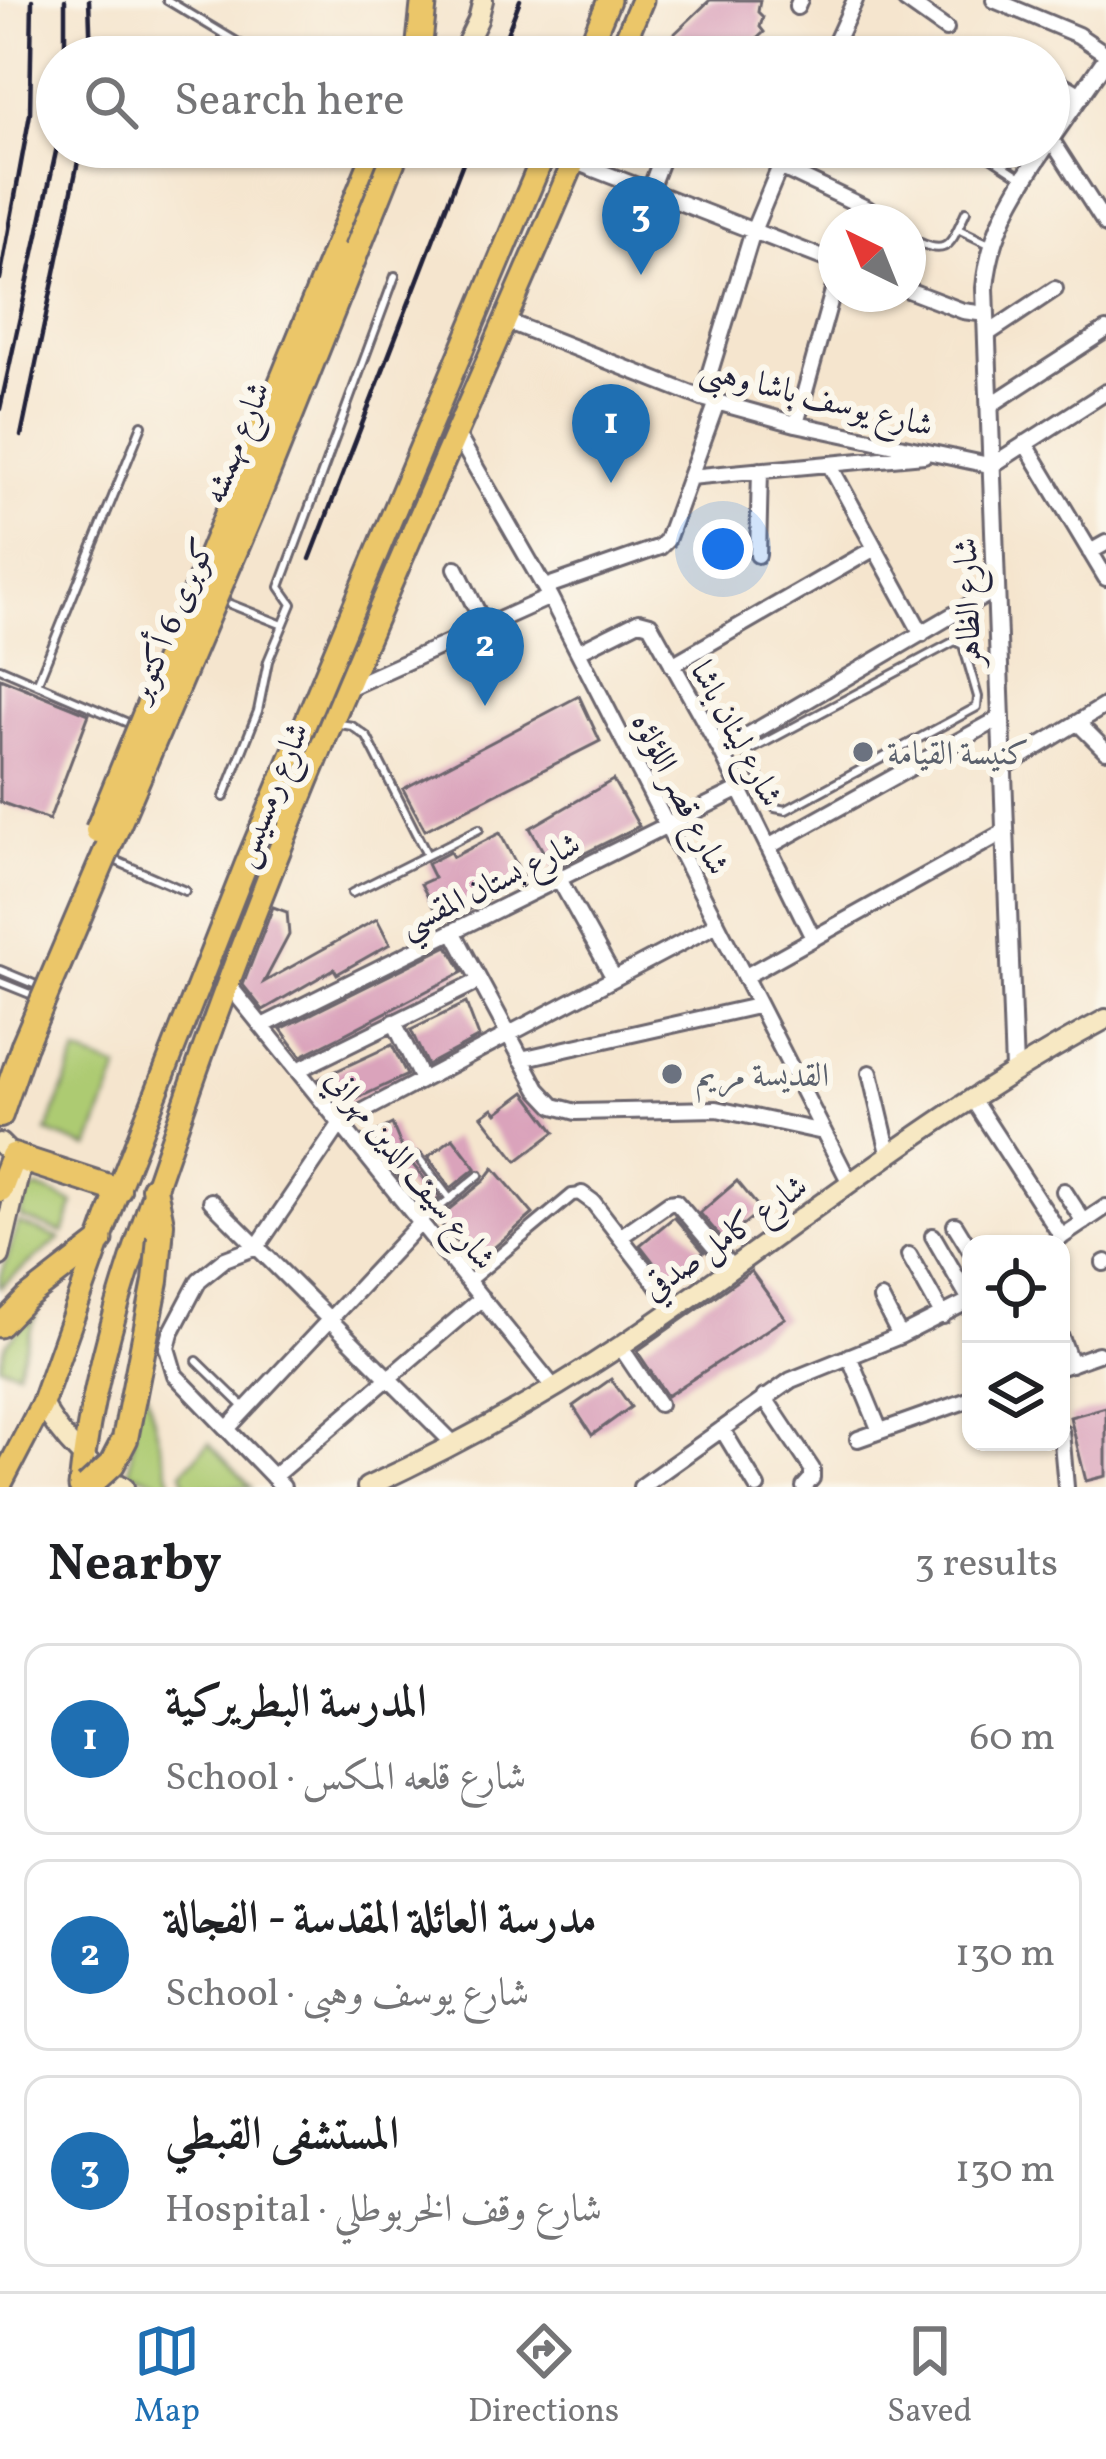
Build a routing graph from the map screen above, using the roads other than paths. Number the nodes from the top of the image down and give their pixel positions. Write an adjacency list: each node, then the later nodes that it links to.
1 (167, 0): 11 (lane)
2 (408, 0): 12 (highway)
3 (426, 0): 13 (highway)
4 (483, 0): 14 (main road)
5 (609, 0): 15 (main road)
6 (642, 0): 16 (main road)
7 (855, 0): 17 (street)
8 (905, 0): 10 (street)
9 (994, 0): 18 (street)
10 (946, 29)
11 (227, 36)
12 (405, 36)
13 (423, 36)
14 (472, 36)
15 (594, 36)
16 (627, 36)
17 (839, 36)
18 (1106, 57): 20 (street, شارع الظاهر)
19 (1070, 88): 20 (street)
20 (1081, 94): 21 (street, شارع الظاهر)
21 (1070, 110)
22 (369, 168): 120 (highway, كوبرى 6 أكتوبر, bridge)
23 (384, 168): 58 (highway, bridge)
24 (384, 168): 58 (main road, شارع مهمشه)
25 (385, 168): 127 (highway, كوبرى 6 أكتوبر, bridge)
26 (538, 168): 137 (main road, شارع رمسيس)
27 (571, 168): 50 (main road, شارع رمسيس)
28 (604, 168): 36 (street)
29 (658, 168): 36 (street)
30 (778, 168): 41 (street)
31 (783, 168): 37 (street)
32 (1007, 168): 35 (lane)
33 (1031, 168): 35 (street, شارع الظاهر)
34 (1066, 168): 39 (street)
35 (1024, 179): 42 (street, شارع الظاهر)
36 (649, 192): 41 (street)
37 (858, 204)
38 (966, 211): 40 (lane)
39 (1106, 225)
40 (958, 229): 42 (lane); 43 (lane)
41 (752, 231): 44 (street); 54 (street)
42 (991, 245): 49 (street, شارع الظاهر)
43 (926, 246)
44 (818, 256)
45 (395, 276): 75 (lane)
46 (1055, 289): 52 (street)
47 (926, 297): 49 (street)
48 (827, 312): 56 (street)
49 (986, 314): 52 (street, شارع الظاهر)
50 (506, 322): 54 (street, شارع يوسف باشا وهبى); 59 (main road, شارع رمسيس)
51 (1106, 330): 55 (street)
52 (986, 334): 55 (street, شارع الظاهر)
53 (1106, 392): 60 (street)
54 (709, 400): 56 (street, شارع يوسف باشا وهبى); 65 (street)
55 (988, 406): 63 (street, شارع الظاهر)
56 (796, 424): 61 (street, شارع يوسف باشا وهبى)
57 (142, 425): 81 (lane)
58 (272, 432): 74 (main road, شارع مهمشه)
59 (456, 433): 73 (street, شارع قصر اللؤلؤه); 82 (main road, شارع رمسيس)
60 (1025, 443): 63 (street); 68 (street)
61 (939, 454): 62 (street); 63 (street, شارع يوسف باشا وهبى)
62 (829, 464): 64 (street); 67 (street)
63 (991, 464): 72 (street, شارع الظاهر)
64 (760, 470): 65 (street); 69 (street)
65 (690, 477): 73 (street)
66 (1106, 543): 68 (street)
67 (875, 548): 77 (street); 79 (street)
68 (1090, 552): 71 (street)
69 (758, 555)
70 (456, 568): 76 (street)
71 (1106, 578)
72 (995, 590): 77 (street); 84 (street, شارع الظاهر)
73 (548, 592): 76 (street); 78 (street, شارع قصر اللؤلؤه)
74 (205, 594): 75 (lane); 87 (main road, شارع مهمشه)
75 (283, 625): 94 (lane)
76 (485, 627): 82 (street)
77 (922, 634): 88 (street)
78 (579, 651): 79 (street, شارع لينان باشا); 95 (street, شارع قصر اللؤلؤه)
79 (672, 665): 88 (street, شارع لينان باشا)
80 (0, 668): 81 (lane)
81 (37, 684): 87 (lane)
82 (348, 688): 86 (main road, شارع رمسيس)
83 (1106, 705): 85 (street)
84 (1000, 718): 91 (street, شارع الظاهر); 92 (street)
85 (1078, 723): 89 (street); 91 (street)
86 (333, 724): 100 (lane); 112 (main road, شارع رمسيس)
87 (147, 731): 99 (main road, شارع مهمشه)
88 (721, 751): 93 (street, شارع لينان باشا)
89 (1106, 751)
90 (874, 763): 90 (lane); 92 (lane)
91 (1003, 768): 97 (street, شارع الظاهر)
92 (885, 781): 98 (street)
93 (740, 789): 95 (street, شارع بستان المقسي); 98 (street, شارع لينان باشا)
94 (224, 797)
95 (669, 824): 101 (street, شارع بستان المقسي); 104 (street, شارع قصر اللؤلؤه)
96 (479, 829): 100 (lane)
97 (1004, 832): 106 (street); 122 (street, شارع الظاهر)
98 (768, 847): 106 (street, شارع لينان باشا)
99 (98, 853): 102 (lane); 113 (main road, شارع مهمشه)
100 (427, 855): 103 (lane)
101 (559, 879): 105 (street, شارع بستان المقسي); 109 (street)
102 (185, 891)
103 (352, 893)
104 (717, 923): 108 (street, شارع قصر اللؤلؤه); 109 (street)
105 (453, 931): 110 (street); 117 (street, شارع بستان المقسي)
106 (813, 938): 108 (street)
107 (0, 970): 113 (lane)
108 (744, 977): 114 (street, شارع قصر اللؤلؤه)
109 (614, 978): 118 (street)
110 (479, 981): 116 (street); 118 (street)
111 (0, 982): 113 (lane)
112 (227, 982): 117 (street, شارع سيف الدين مهراني); 135 (main road, شارع رمسيس)
113 (38, 992): 125 (main road, شارع مهمشه)
114 (757, 1006): 119 (street); 129 (street, شارع قصر اللؤلؤه)
115 (1106, 1019): 122 (main road, شارع كامل صدقي)
116 (394, 1022): 121 (street); 124 (street)
117 (262, 1026): 121 (street, شارع سيف الدين مهراني)
118 (507, 1034): 119 (street); 124 (street)
119 (521, 1059): 129 (street)
120 (0, 1065)
121 (298, 1070): 128 (street, شارع سيف الدين مهراني)
122 (1014, 1070): 126 (main road, شارع كامل صدقي)
123 (870, 1073): 131 (street)
124 (422, 1080): 128 (street)
125 (0, 1092)
126 (971, 1097): 131 (main road, شارع كامل صدقي); 146 (street)
127 (0, 1115)
128 (341, 1123): 143 (street, شارع سيف الدين مهراني); 152 (street)
129 (823, 1132): 134 (street, شارع قصر اللؤلؤه)
130 (6, 1150): 136 (highway); 137 (highway); 154 (main road)
131 (890, 1153): 134 (main road, شارع كامل صدقي)
132 (418, 1157): 140 (lane)
133 (479, 1175): 140 (lane)
134 (850, 1183): 155 (main road, شارع كامل صدقي)
135 (154, 1188): 184 (main road, شارع رمسيس); 187 (highway, bridge)
136 (0, 1189)
137 (118, 1190): 151 (main road, شارع رمسيس)
138 (1064, 1191): 144 (street)
139 (582, 1194): 150 (street); 156 (street)
140 (451, 1198): 143 (lane)
141 (211, 1202): 152 (street)
142 (1106, 1207): 144 (street)
143 (421, 1222): 156 (street, شارع سيف الدين مهراني); 163 (street)
144 (1084, 1222): 147 (street)
145 (955, 1225): 149 (street)
146 (1054, 1235)
147 (1064, 1235)
148 (933, 1236): 157 (street)
149 (962, 1236)
150 (620, 1237): 155 (street); 161 (street)
151 (102, 1239): 164 (main road); 175 (main road, شارع رمسيس)
152 (257, 1247): 163 (street); 178 (street)
153 (909, 1255): 162 (street)
154 (0, 1256)
155 (732, 1268): 161 (main road, شارع كامل صدقي)
156 (469, 1281): 158 (street, شارع سيف الدين مهراني)
157 (962, 1286)
158 (482, 1298): 171 (street); 172 (street, شارع سيف الدين مهراني)
159 (880, 1299): 165 (street)
160 (962, 1305): 162 (street)
161 (675, 1308): 166 (main road, شارع كامل صدقي)
162 (943, 1316): 165 (street)
163 (330, 1319): 171 (street); 177 (street)
164 (0, 1326)
165 (901, 1336): 168 (street)
166 (620, 1346): 172 (main road, شارع كامل صدقي); 176 (street)
167 (1098, 1354): 170 (street)
168 (849, 1356): 173 (street); 180 (street)
169 (197, 1361): 177 (lane)
170 (1070, 1364)
171 (389, 1378): 182 (street); 185 (street)
172 (554, 1388): 182 (main road, شارع كامل صدقي)
173 (764, 1397): 179 (street); 192 (street)
174 (962, 1402): 180 (street)
175 (42, 1404): 184 (main road); 186 (main road, شارع رمسيس)
176 (659, 1404)
177 (246, 1409): 178 (street)
178 (227, 1429): 185 (street)
179 (722, 1429): 190 (street); 191 (street)
180 (880, 1431): 181 (street)
181 (858, 1439)
182 (454, 1444): 189 (main road, شارع كامل صدقي)
183 (1063, 1451): 193 (street)
184 (83, 1458): 187 (main road, شارع رمسيس); 188 (main road)
185 (278, 1482)
186 (0, 1485)
187 (83, 1487)
188 (124, 1487)
189 (367, 1487)
190 (641, 1487)
191 (757, 1487)
192 (804, 1487)
193 (1066, 1487)

